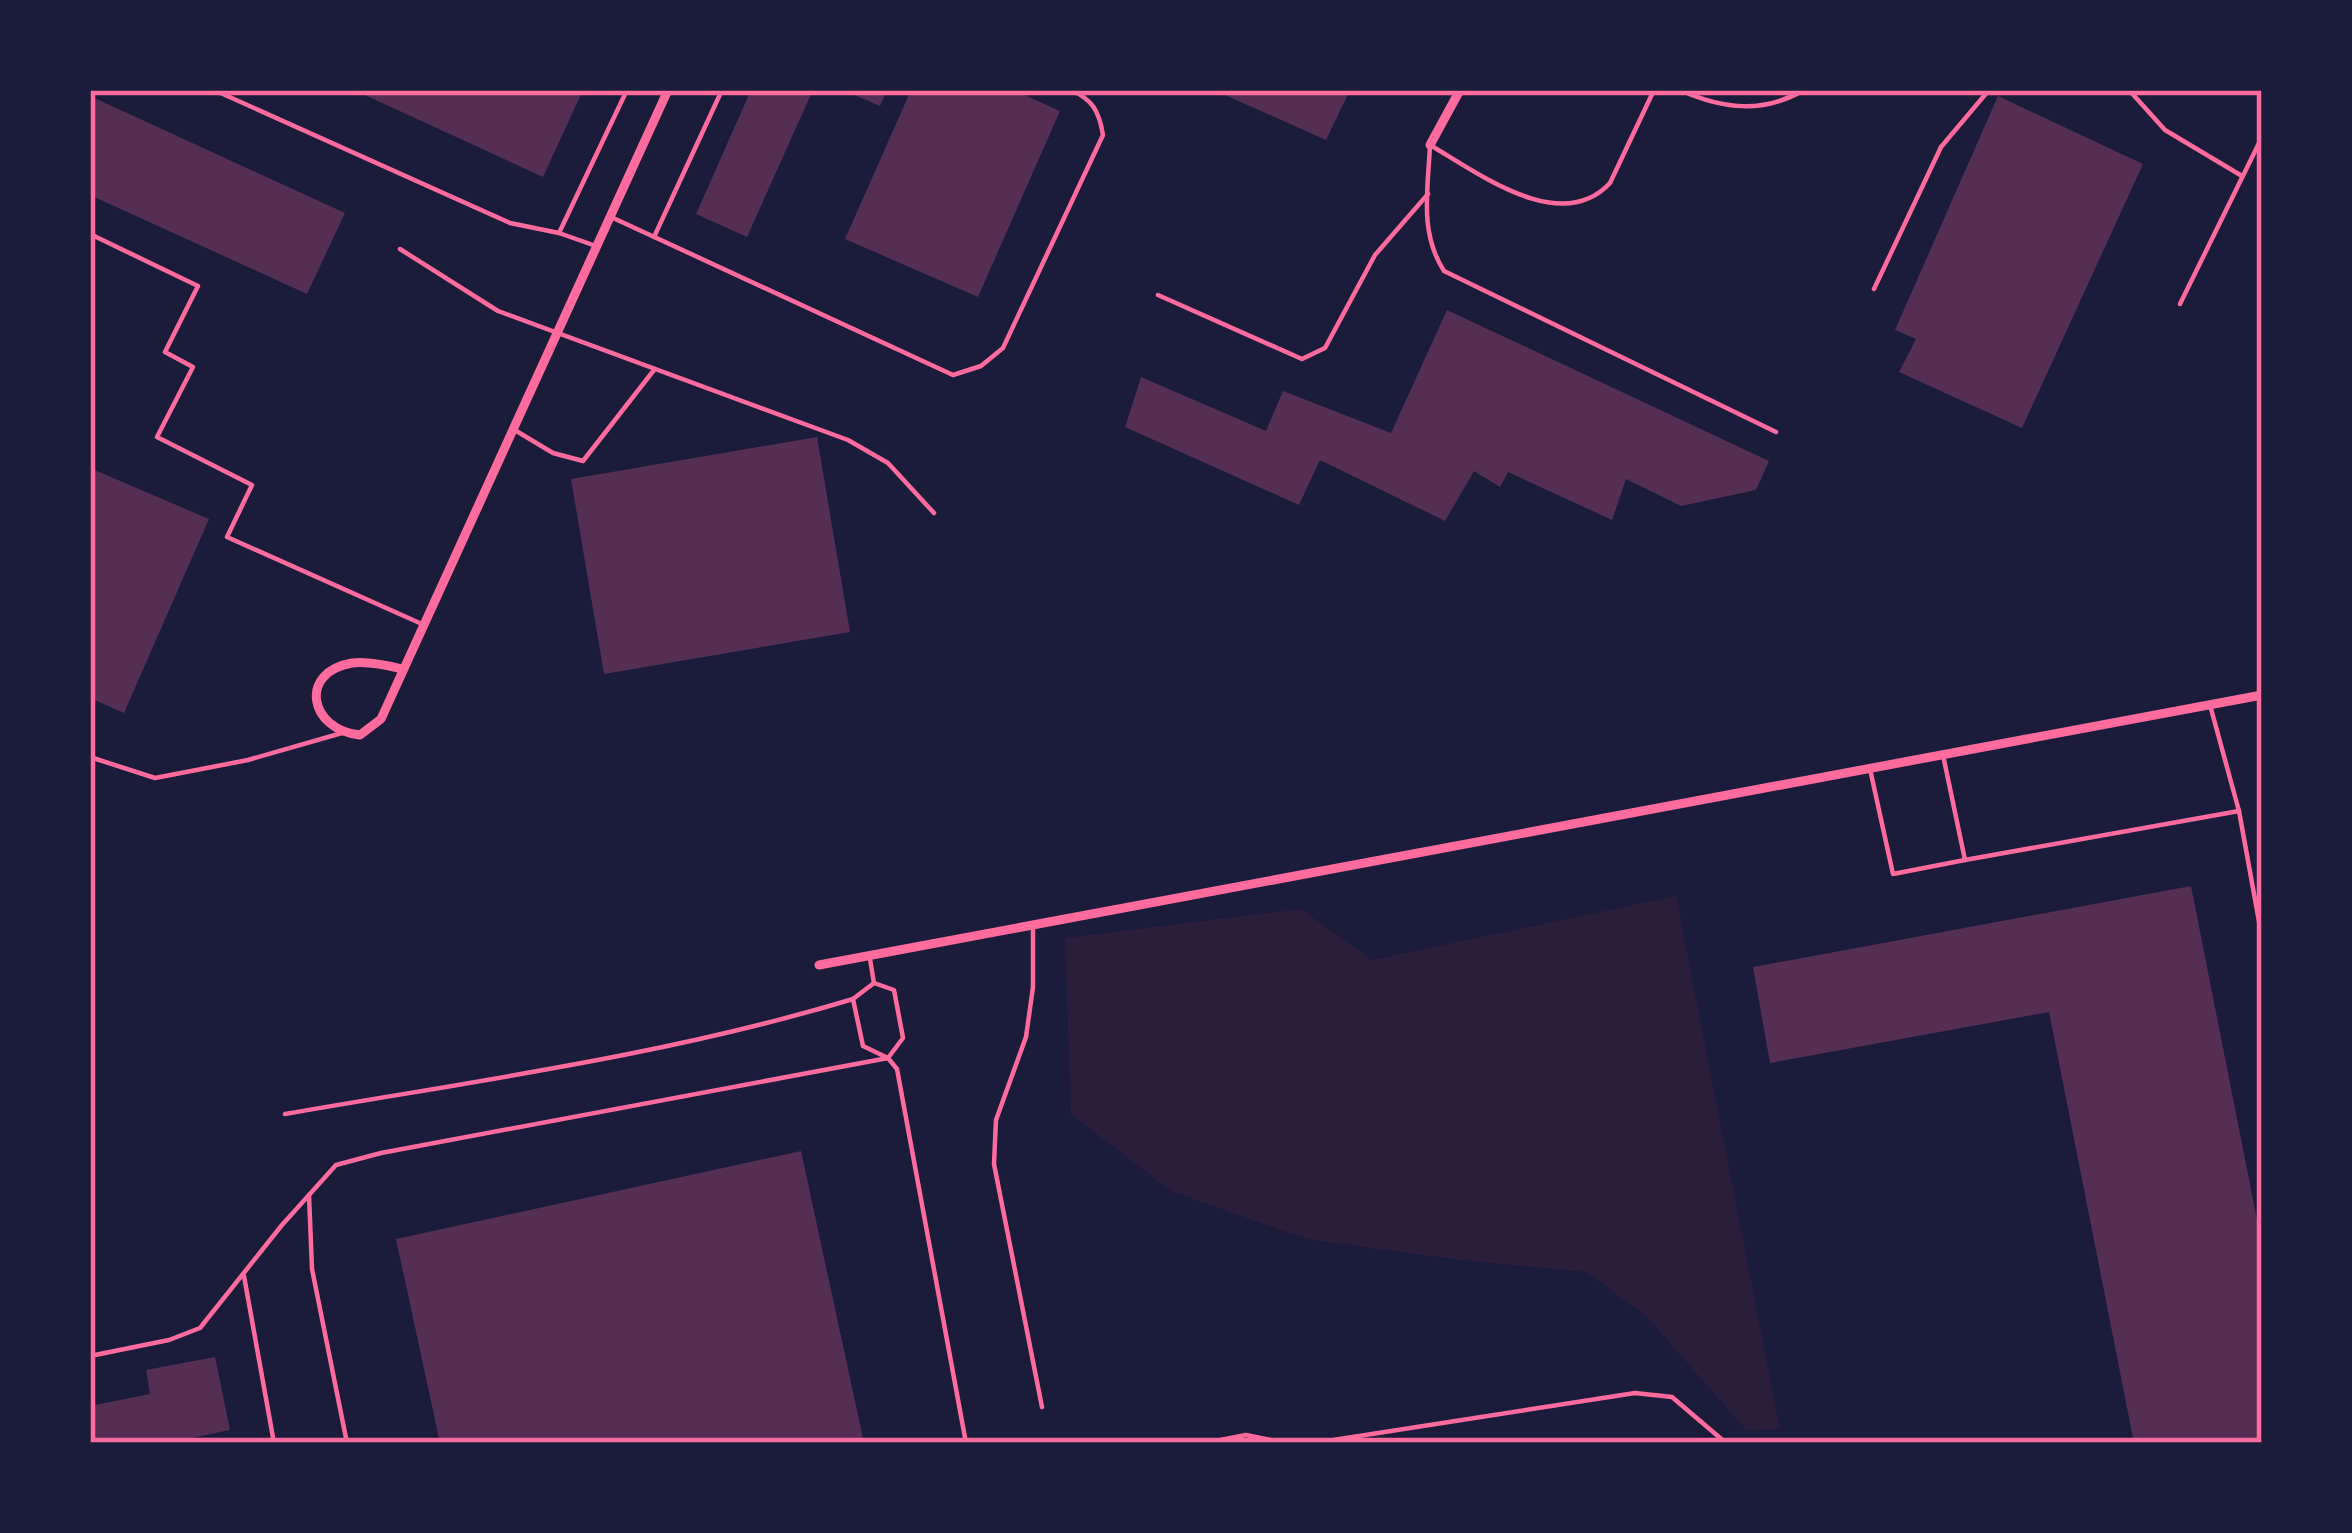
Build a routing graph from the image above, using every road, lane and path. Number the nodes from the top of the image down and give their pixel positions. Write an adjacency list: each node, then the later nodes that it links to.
1 (214, 90): 17 (lane)
2 (627, 90): 17 (lane)
3 (722, 90): 19 (lane)
4 (1071, 90): 19 (lane)
5 (1460, 90): 13 (street)
6 (1654, 90): 13 (lane)
7 (1680, 90): 8 (lane)
8 (1804, 90)
9 (1989, 90): 22 (lane)
10 (2129, 90): 14 (lane)
11 (665, 91): 16 (street)
12 (2262, 136): 14 (lane)
13 (1430, 145): 15 (lane)
14 (2242, 176): 24 (lane)
15 (1428, 194): 23 (lane); 28 (lane)
16 (611, 217): 19 (lane); 20 (street)
17 (559, 232): 20 (lane)
18 (90, 234): 30 (lane)
19 (655, 237)
20 (596, 246): 25 (street)
21 (400, 249): 25 (lane)
22 (1874, 289)
23 (1158, 295)
24 (2180, 304)
25 (556, 334): 26 (lane); 27 (street)
26 (654, 370): 27 (lane); 29 (lane)
27 (512, 429): 30 (street)
28 (1776, 432)
29 (934, 513)
30 (422, 624): 31 (street)
31 (402, 669): 34 (street); 34 (street)
32 (2262, 695): 33 (street)
33 (2210, 705): 35 (street); 38 (lane)
34 (342, 733): 36 (lane)
35 (1943, 754): 37 (street); 39 (lane)
36 (90, 757)
37 (1870, 768): 39 (lane); 40 (street)
38 (2239, 811): 39 (lane); 41 (lane)
39 (1965, 860)
40 (1033, 924): 42 (street); 51 (lane)
41 (2262, 938)
42 (869, 955): 43 (street); 44 (lane)
43 (819, 965)
44 (874, 983): 45 (lane); 46 (lane)
45 (853, 999): 46 (lane); 47 (lane)
46 (888, 1058): 48 (lane); 54 (lane)
47 (285, 1114)
48 (309, 1195): 49 (lane); 53 (lane)
49 (244, 1276): 50 (lane); 52 (lane)
50 (90, 1357)
51 (1042, 1407)
52 (274, 1443)
53 (347, 1443)
54 (966, 1443)
55 (1205, 1443): 56 (lane)
56 (1286, 1443)
57 (1314, 1443): 58 (lane)
58 (1726, 1443)

